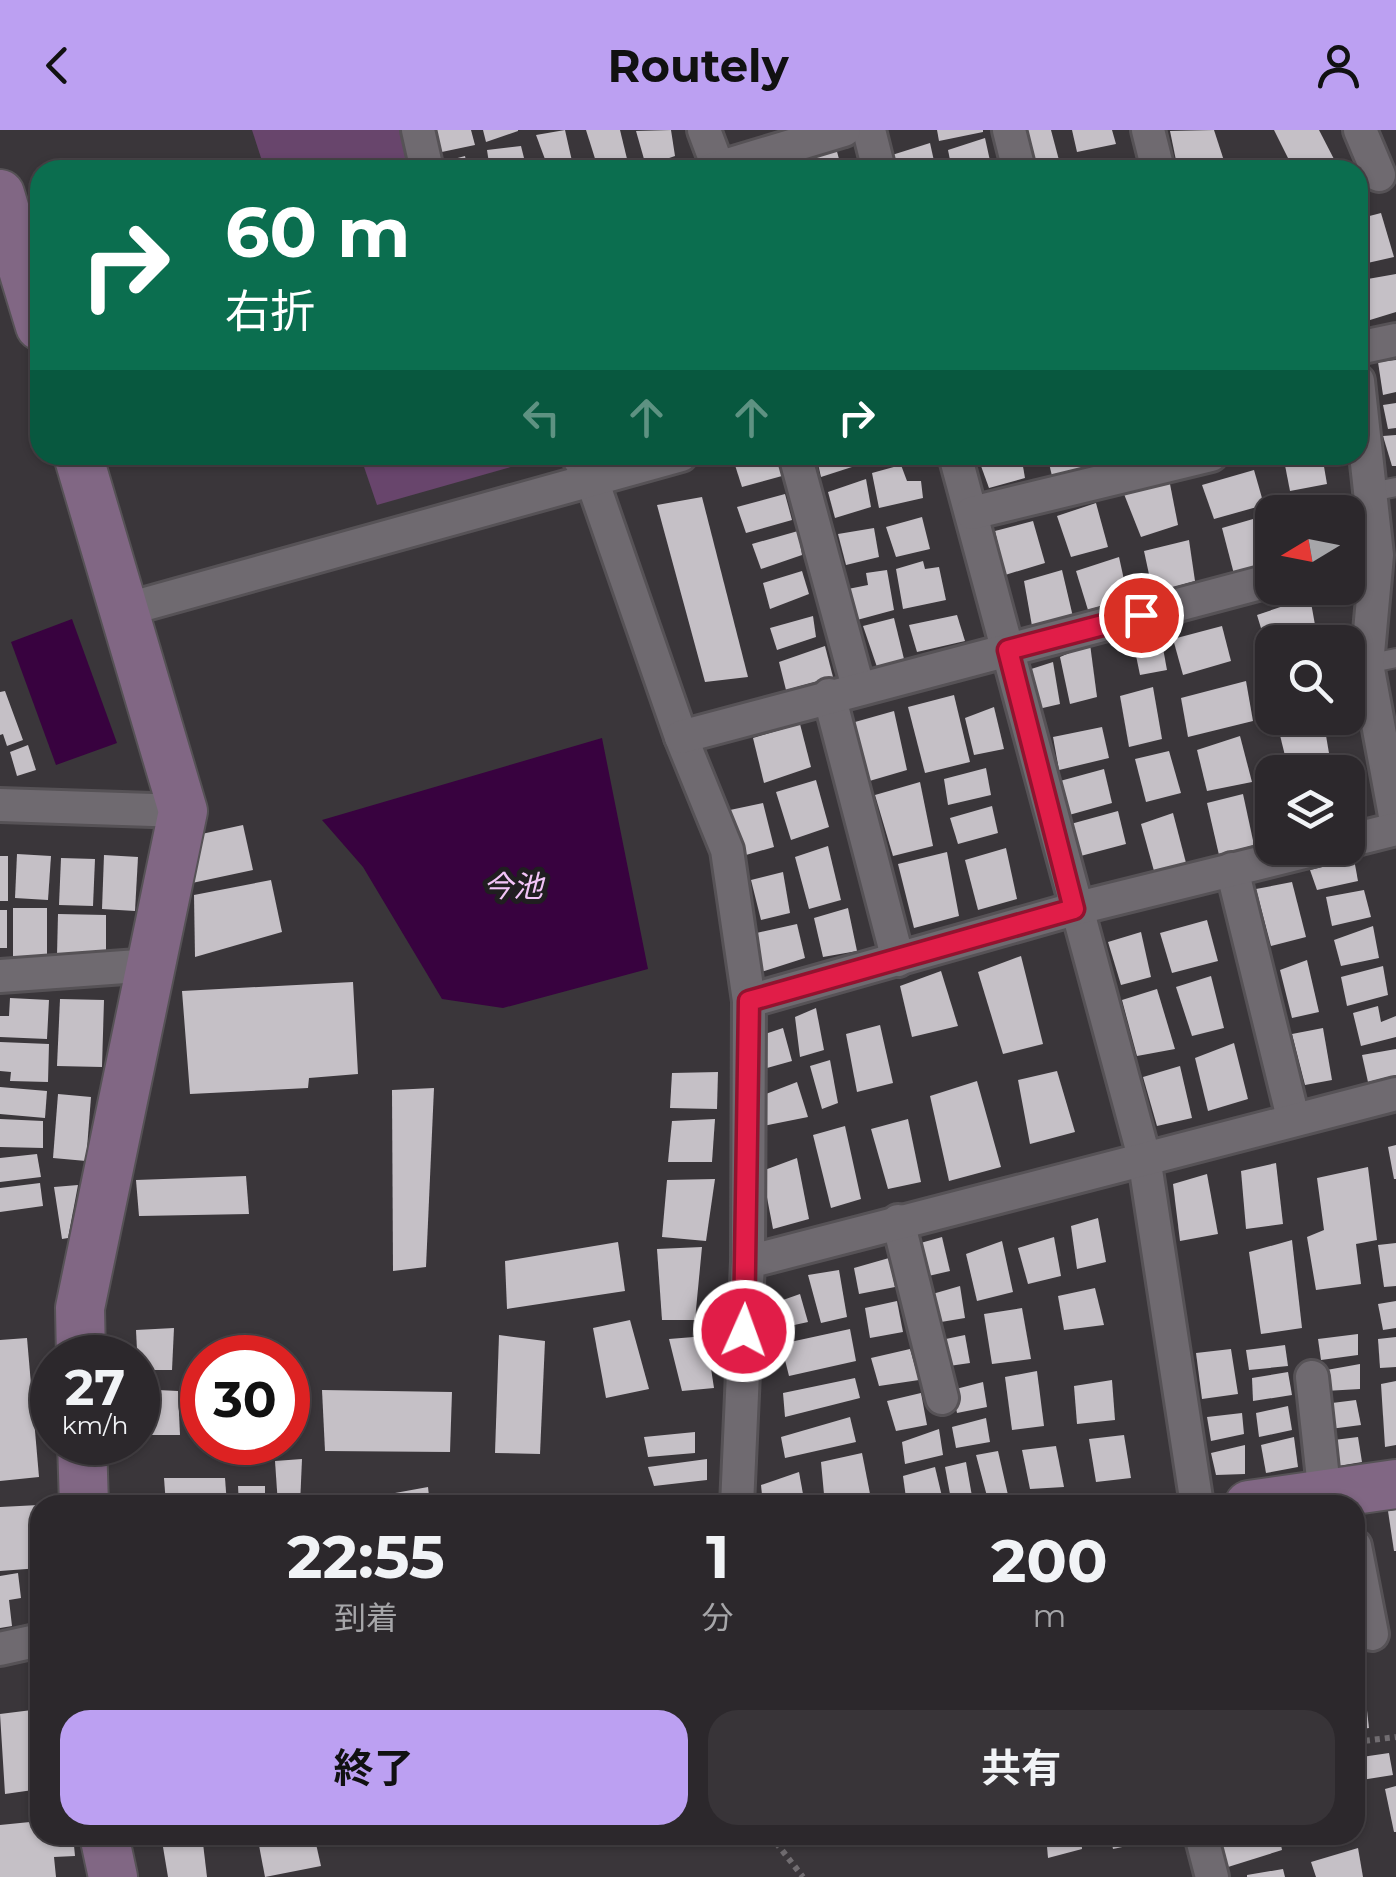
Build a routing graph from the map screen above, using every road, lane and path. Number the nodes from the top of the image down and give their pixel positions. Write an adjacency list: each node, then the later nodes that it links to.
1 (418, 130): 8 (street)
2 (704, 130): 9 (street)
3 (844, 130): 10 (street)
4 (869, 130): 11 (street)
5 (1009, 130): 12 (street)
6 (1148, 130): 13 (street)
7 (1360, 130): 14 (street)
8 (425, 160)
9 (713, 160)
10 (746, 160)
11 (876, 160)
12 (1017, 160)
13 (1156, 160)
14 (1378, 176)
15 (0, 194): 16 (street)
16 (30, 293)
17 (1396, 340): 18 (street)
18 (1368, 346)
19 (1368, 444): 25 (street)
20 (81, 465): 30 (street)
21 (797, 465): 33 (street)
22 (958, 465): 26 (street)
23 (1169, 465): 26 (street)
24 (585, 467): 30 (street); 34 (street)
25 (1383, 490): 27 (street)
26 (972, 513): 31 (street)
27 (1365, 549)
28 (1365, 575): 32 (street)
29 (1255, 585): 31 (street)
30 (124, 610): 36 (street)
31 (1008, 650): 33 (street); 42 (street)
32 (1381, 661): 37 (street)
33 (844, 691): 34 (street); 43 (street)
34 (681, 737): 46 (street)
35 (0, 804): 36 (street)
36 (183, 811): 44 (street)
37 (1396, 821)
38 (1396, 829): 39 (street)
39 (1365, 837)
40 (1255, 864): 41 (street)
41 (1232, 869): 42 (street); 48 (street)
42 (1074, 909): 43 (street); 49 (street)
43 (898, 960): 46 (street)
44 (152, 965): 45 (street); 52 (street)
45 (0, 976)
46 (749, 1001): 51 (street)
47 (1396, 1094): 48 (street)
48 (1293, 1118): 49 (street)
49 (1144, 1157): 50 (street); 59 (street)
50 (898, 1221): 51 (street); 54 (street)
51 (748, 1262): 58 (street)
52 (81, 1335)
53 (1312, 1378): 60 (street)
54 (942, 1398)
55 (83, 1465): 57 (street)
56 (1396, 1484): 61 (street)
57 (84, 1495)
58 (737, 1495)
59 (1195, 1495)
60 (1338, 1495)
61 (1354, 1495)
62 (1365, 1598): 63 (street)
63 (1372, 1634)
64 (30, 1642): 65 (street)
65 (0, 1649)
66 (1396, 1737): 67 (path)
67 (1365, 1741)
68 (106, 1845): 71 (street)
69 (778, 1845): 72 (path)
70 (1203, 1845): 73 (street)
71 (113, 1877)
72 (802, 1877)
73 (1212, 1877)

